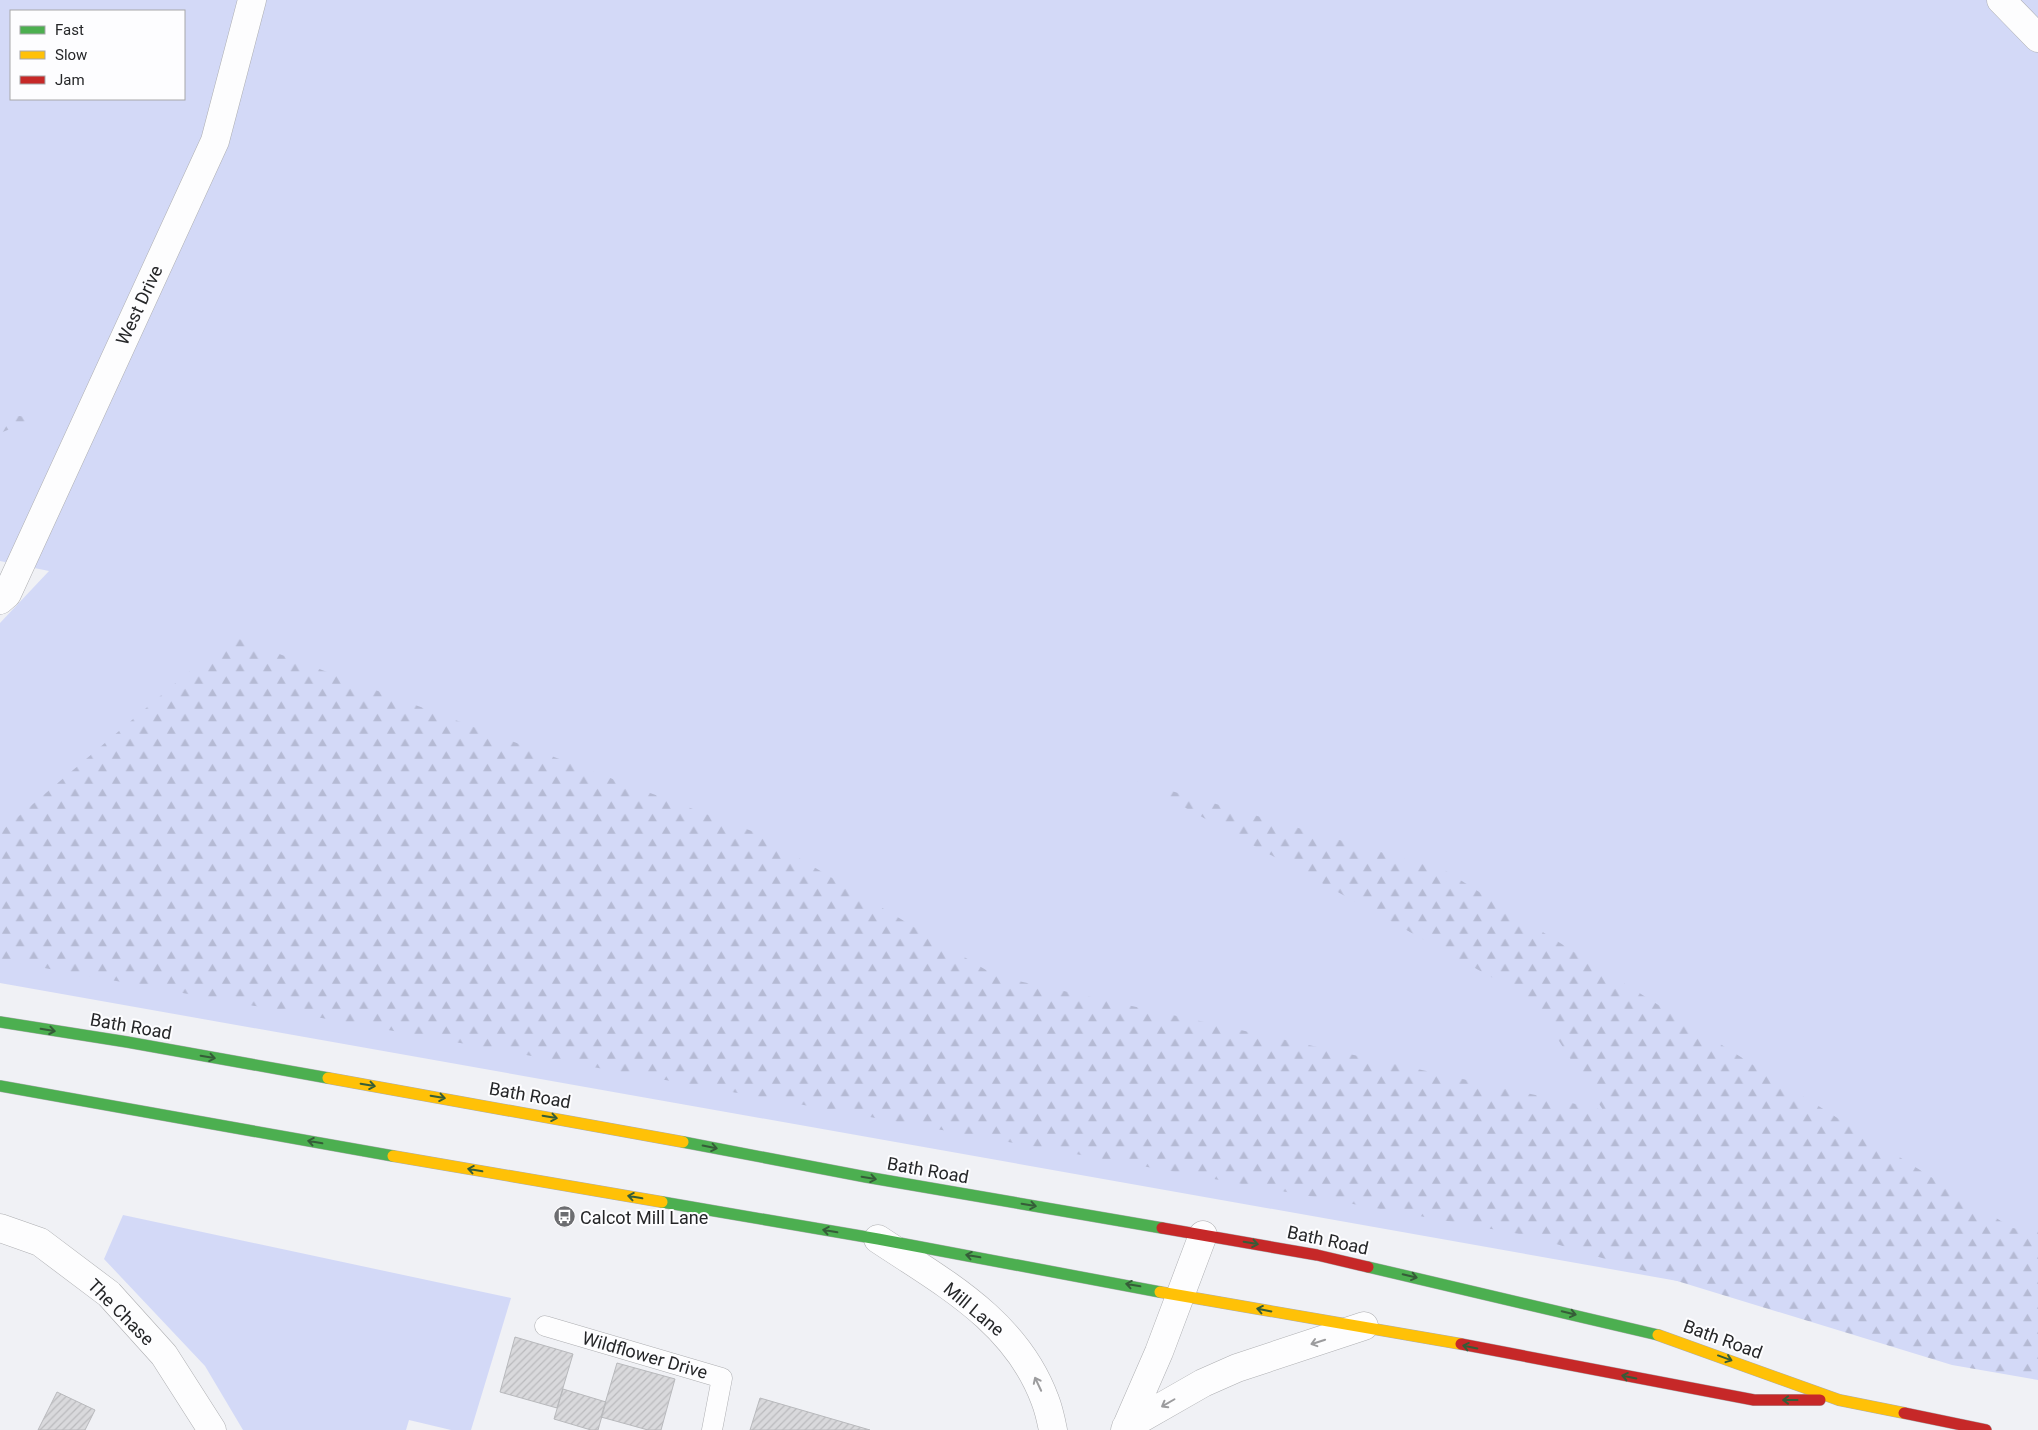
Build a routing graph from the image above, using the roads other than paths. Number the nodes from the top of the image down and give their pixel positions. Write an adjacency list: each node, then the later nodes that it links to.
1 (252, 0): 4 (street, West Drive)
2 (2001, 0): 3 (street)
3 (2038, 38)
4 (0, 600)
5 (0, 1022): 8 (main road, Bath Road, one-way to 8)
6 (0, 1086): 9 (main road, Bath Road, one-way to 6)
7 (0, 1228): 15 (street, The Chase)
8 (1203, 1235): 10 (street); 13 (main road, Bath Road, one-way to 13)
9 (878, 1239): 10 (main road, Bath Road, one-way to 9); 17 (street, Mill Lane, one-way to 9)
10 (1181, 1294): 12 (main road, Bath Road, one-way to 10); 14 (street)
11 (545, 1326): 16 (lane, Wildflower Drive)
12 (1364, 1326): 13 (main road, Bath Road, one-way to 12); 14 (street, one-way to 14)
13 (1839, 1400): 18 (main road, Bath Road)
14 (1125, 1429)
15 (212, 1430)
16 (712, 1430)
17 (1053, 1430)
18 (1986, 1430)

